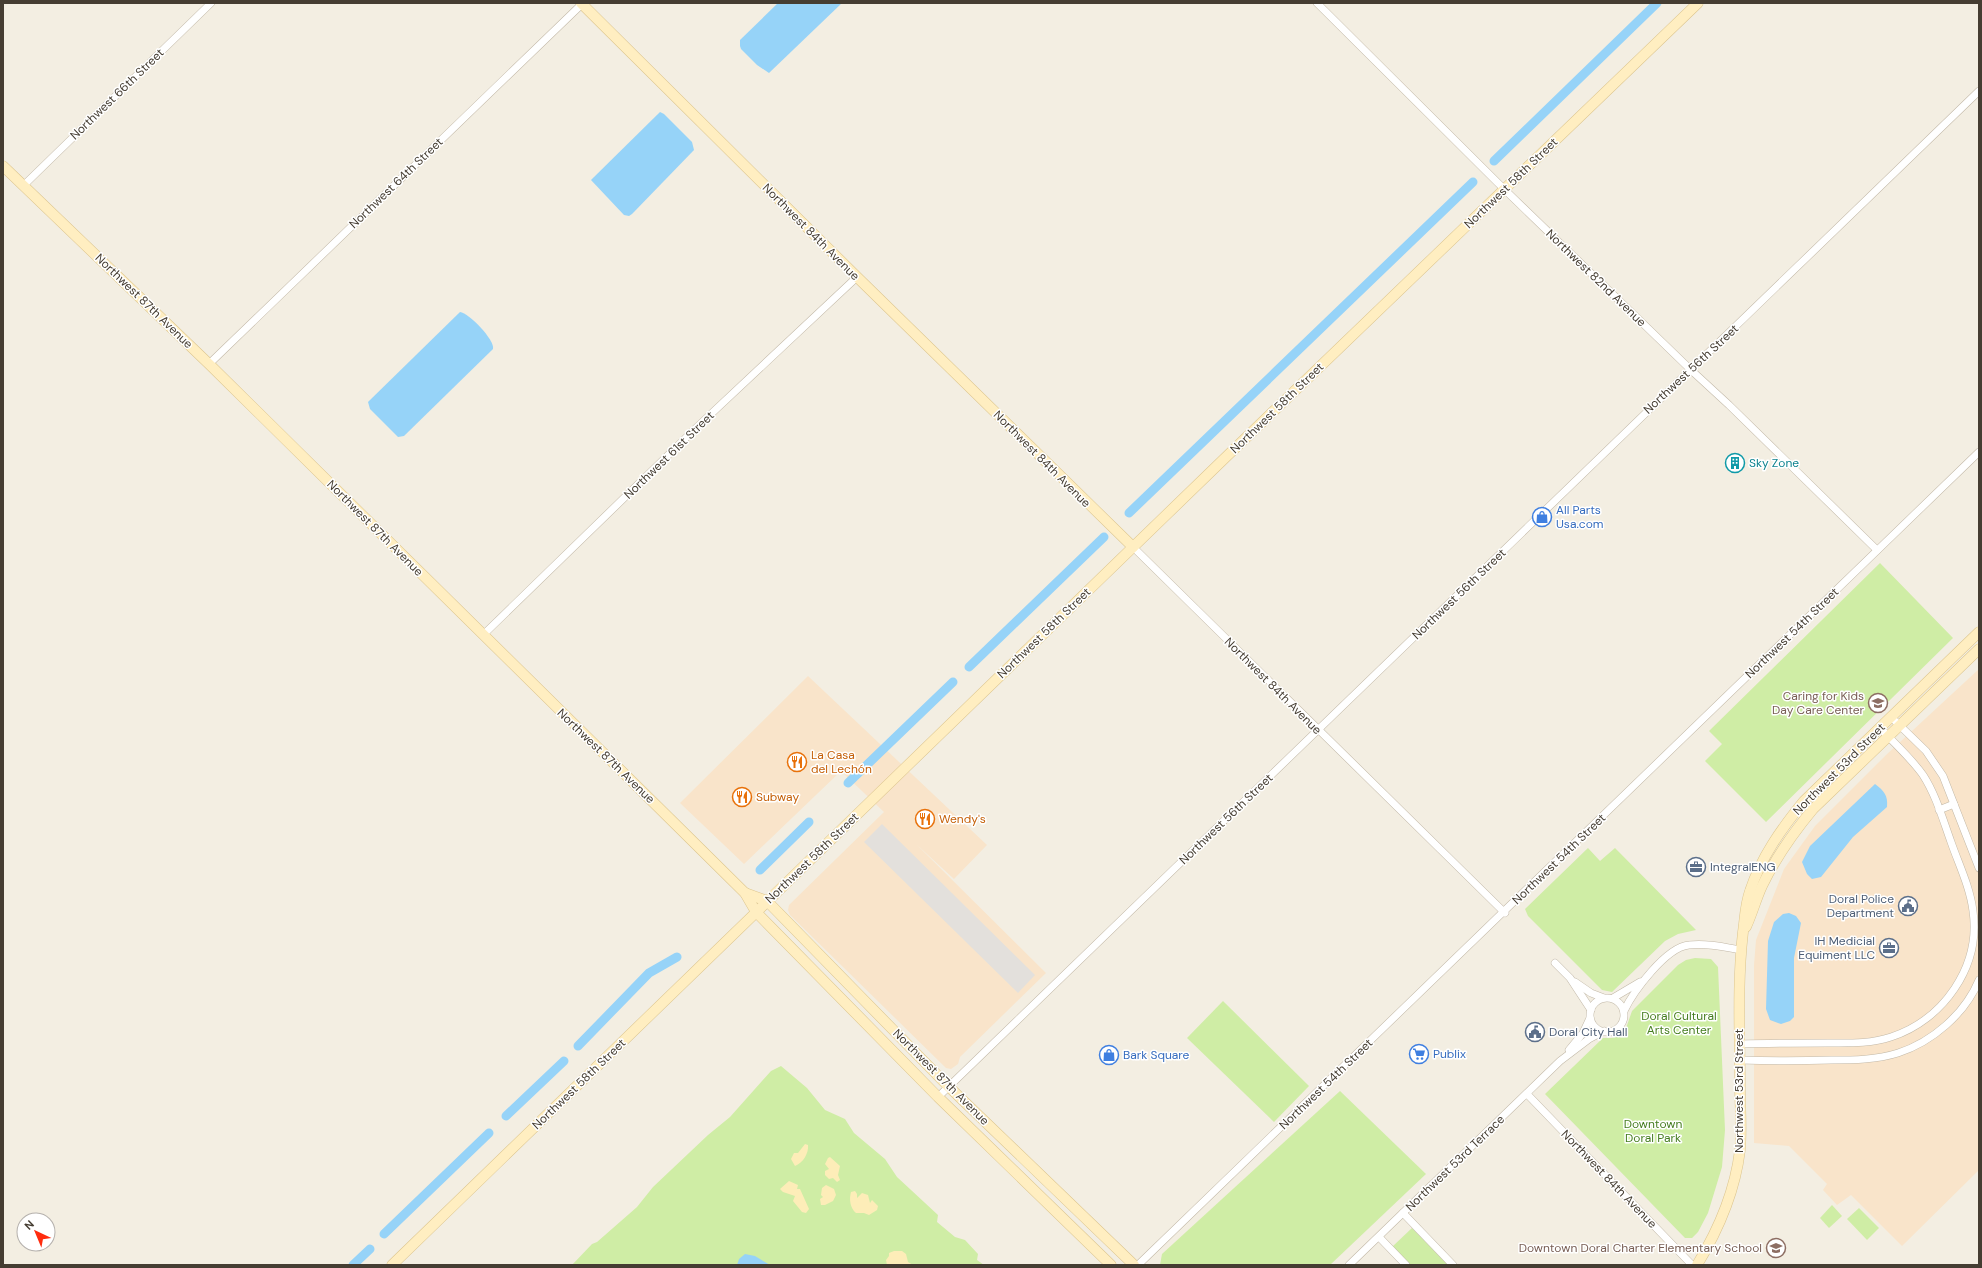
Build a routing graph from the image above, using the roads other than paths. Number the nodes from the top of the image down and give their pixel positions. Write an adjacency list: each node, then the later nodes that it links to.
1 (211, 3): 7 (street, Northwest 66th Street)
2 (582, 3): 9 (main road, Northwest 84th Avenue); 10 (street, Northwest 64th Street)
3 (1317, 3): 8 (street, Northwest 82nd Avenue)
4 (1698, 3): 8 (main road, Northwest 58th Street)
5 (1979, 91): 11 (street, Northwest 56th Street)
6 (3, 166): 7 (main road, Northwest 87th Avenue)
7 (23, 186): 10 (main road, Northwest 87th Avenue)
8 (1504, 189): 11 (street, Northwest 82nd Avenue); 13 (main road, Northwest 58th Street)
9 (857, 277): 13 (main road, Northwest 84th Avenue); 16 (street, Northwest 61st Street)
10 (209, 364): 16 (main road, Northwest 87th Avenue)
11 (1691, 370): 14 (street, Northwest 82nd Avenue); 21 (street, Northwest 56th Street)
12 (1979, 452): 14 (street, Northwest 54th Street)
13 (1133, 547): 21 (street, Northwest 84th Avenue); 29 (main road, Northwest 58th Street)
14 (1877, 550): 31 (street, Northwest 54th Street)
15 (1979, 632): 18 (main road, Northwest 53rd Street)
16 (483, 635): 28 (main road, Northwest 87th Avenue)
17 (1979, 649): 19 (main road, Northwest 53rd Street)
18 (1892, 717): 19 (street); 20 (main road, Northwest 53rd Street)
19 (1900, 725): 22 (main road, Northwest 53rd Street); 23 (street)
20 (1880, 728): 22 (street); 25 (main road, Northwest 53rd Street)
21 (1319, 730): 31 (street, Northwest 84th Avenue); 46 (street, Northwest 56th Street)
22 (1888, 737): 24 (street); 26 (main road, Northwest 53rd Street)
23 (1954, 804): 24 (street); 27 (street)
24 (1940, 810): 43 (street)
25 (1770, 846): 26 (main road); 32 (main road, Northwest 53rd Street)
26 (1774, 863): 32 (main road, Northwest 53rd Street)
27 (1979, 868)
28 (745, 893): 29 (main road, Northwest 87th Avenue); 30 (main road, Northwest 87th Avenue)
29 (767, 901): 30 (main road, Northwest 58th Street); 46 (main road, Northwest 87th Avenue)
30 (756, 912): 48 (main road, Northwest 87th Avenue); 51 (main road, Northwest 58th Street)
31 (1505, 913): 54 (street, Northwest 54th Street)
32 (1743, 932): 33 (main road, Northwest 53rd Street)
33 (1740, 950): 36 (street); 43 (main road, Northwest 53rd Street)
34 (1555, 963): 35 (street)
35 (1570, 978): 38 (street); 41 (street)
36 (1645, 979): 39 (street); 40 (street)
37 (1979, 980): 44 (street)
38 (1604, 998): 39 (street); 41 (street)
39 (1613, 998): 40 (street)
40 (1624, 1012): 42 (street)
41 (1591, 1014): 42 (street); 45 (street, Northwest 53rd Terrace)
42 (1604, 1032): 45 (street, Northwest 53rd Terrace)
43 (1740, 1044): 44 (main road, Northwest 53rd Street)
44 (1740, 1060): 59 (main road, Northwest 53rd Street)
45 (1560, 1062): 47 (street, Northwest 53rd Terrace)
46 (948, 1086): 48 (street, Northwest 56th Street); 53 (main road, Northwest 87th Avenue)
47 (1526, 1094): 49 (street, Northwest 53rd Terrace); 58 (street, Northwest 84th Avenue)
48 (938, 1097): 52 (main road, Northwest 87th Avenue)
49 (1403, 1213): 50 (street, Northwest 53rd Terrace); 57 (street)
50 (1379, 1236): 55 (street, Northwest 53rd Terrace); 56 (street)
51 (392, 1265)
52 (1111, 1265)
53 (1134, 1265)
54 (1138, 1265)
55 (1349, 1265)
56 (1406, 1265)
57 (1453, 1265)
58 (1692, 1265)
59 (1697, 1265)

